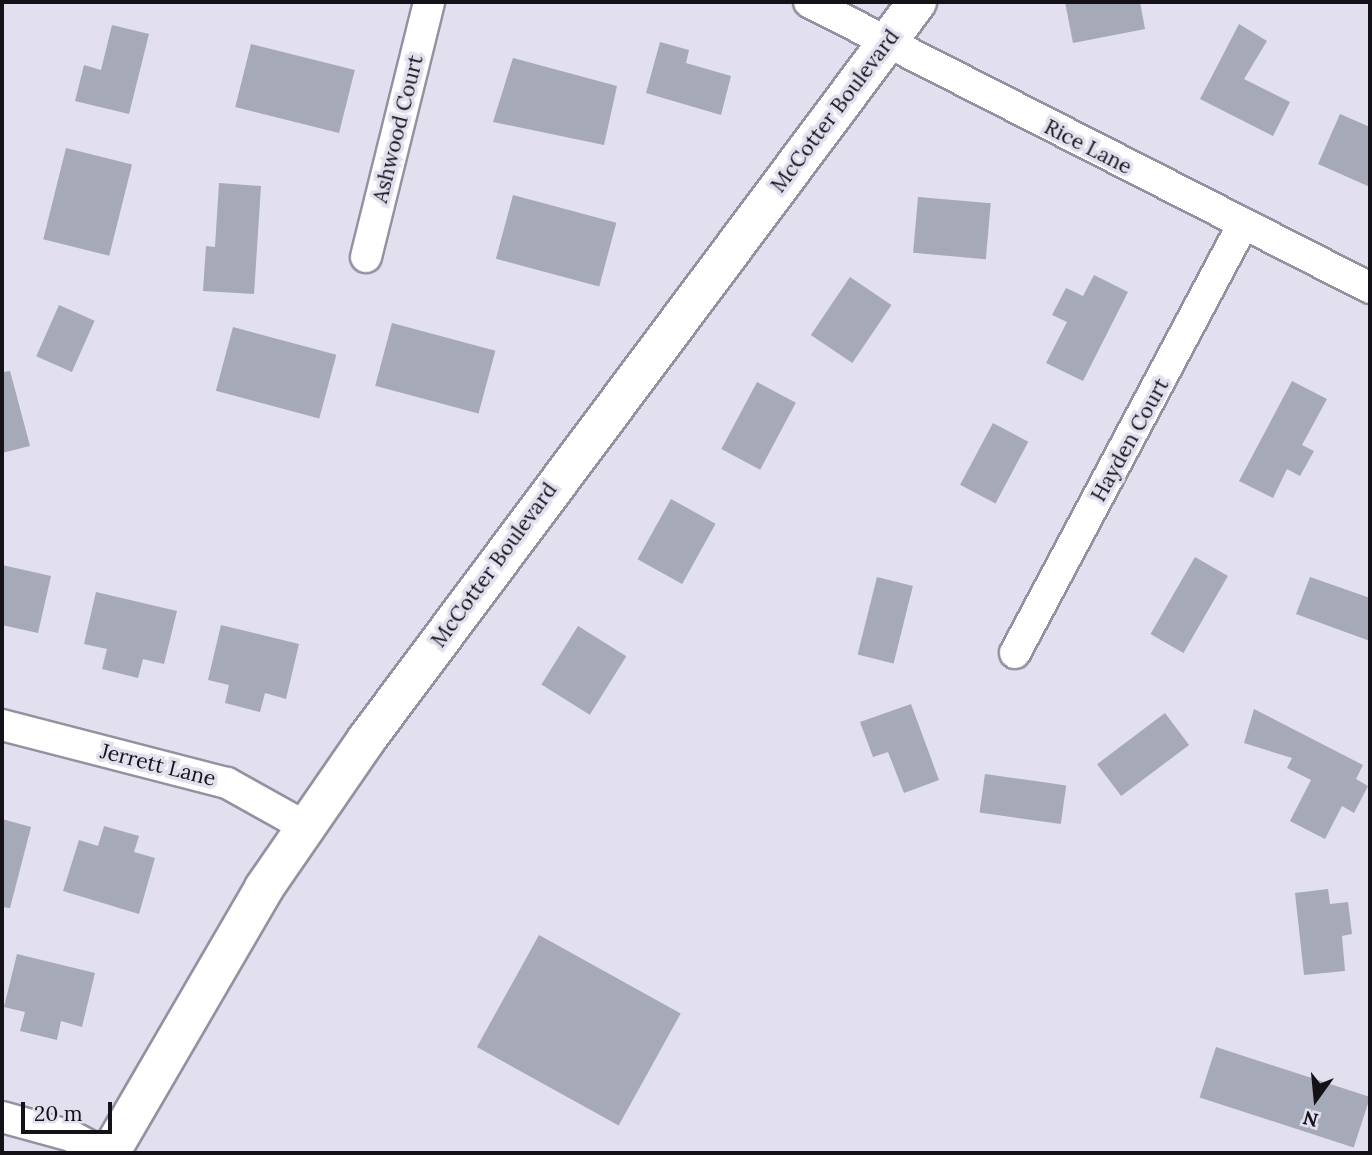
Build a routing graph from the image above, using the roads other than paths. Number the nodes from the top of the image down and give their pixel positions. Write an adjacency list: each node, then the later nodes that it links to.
1 (429, 2): 6 (street, Ashwood Court)
2 (809, 2): 4 (street, Rice Lane)
3 (917, 2): 4 (street, McCotter Boulevard)
4 (887, 42): 5 (street, Rice Lane); 10 (street, McCotter Boulevard)
5 (1243, 225): 7 (street, Rice Lane); 8 (street, Hayden Court)
6 (366, 257)
7 (1370, 288)
8 (1015, 653)
9 (2, 725): 10 (street, Jerrett Lane)
10 (306, 827): 13 (street, McCotter Boulevard)
11 (2, 1117): 12 (street)
12 (103, 1153)
13 (110, 1153)

